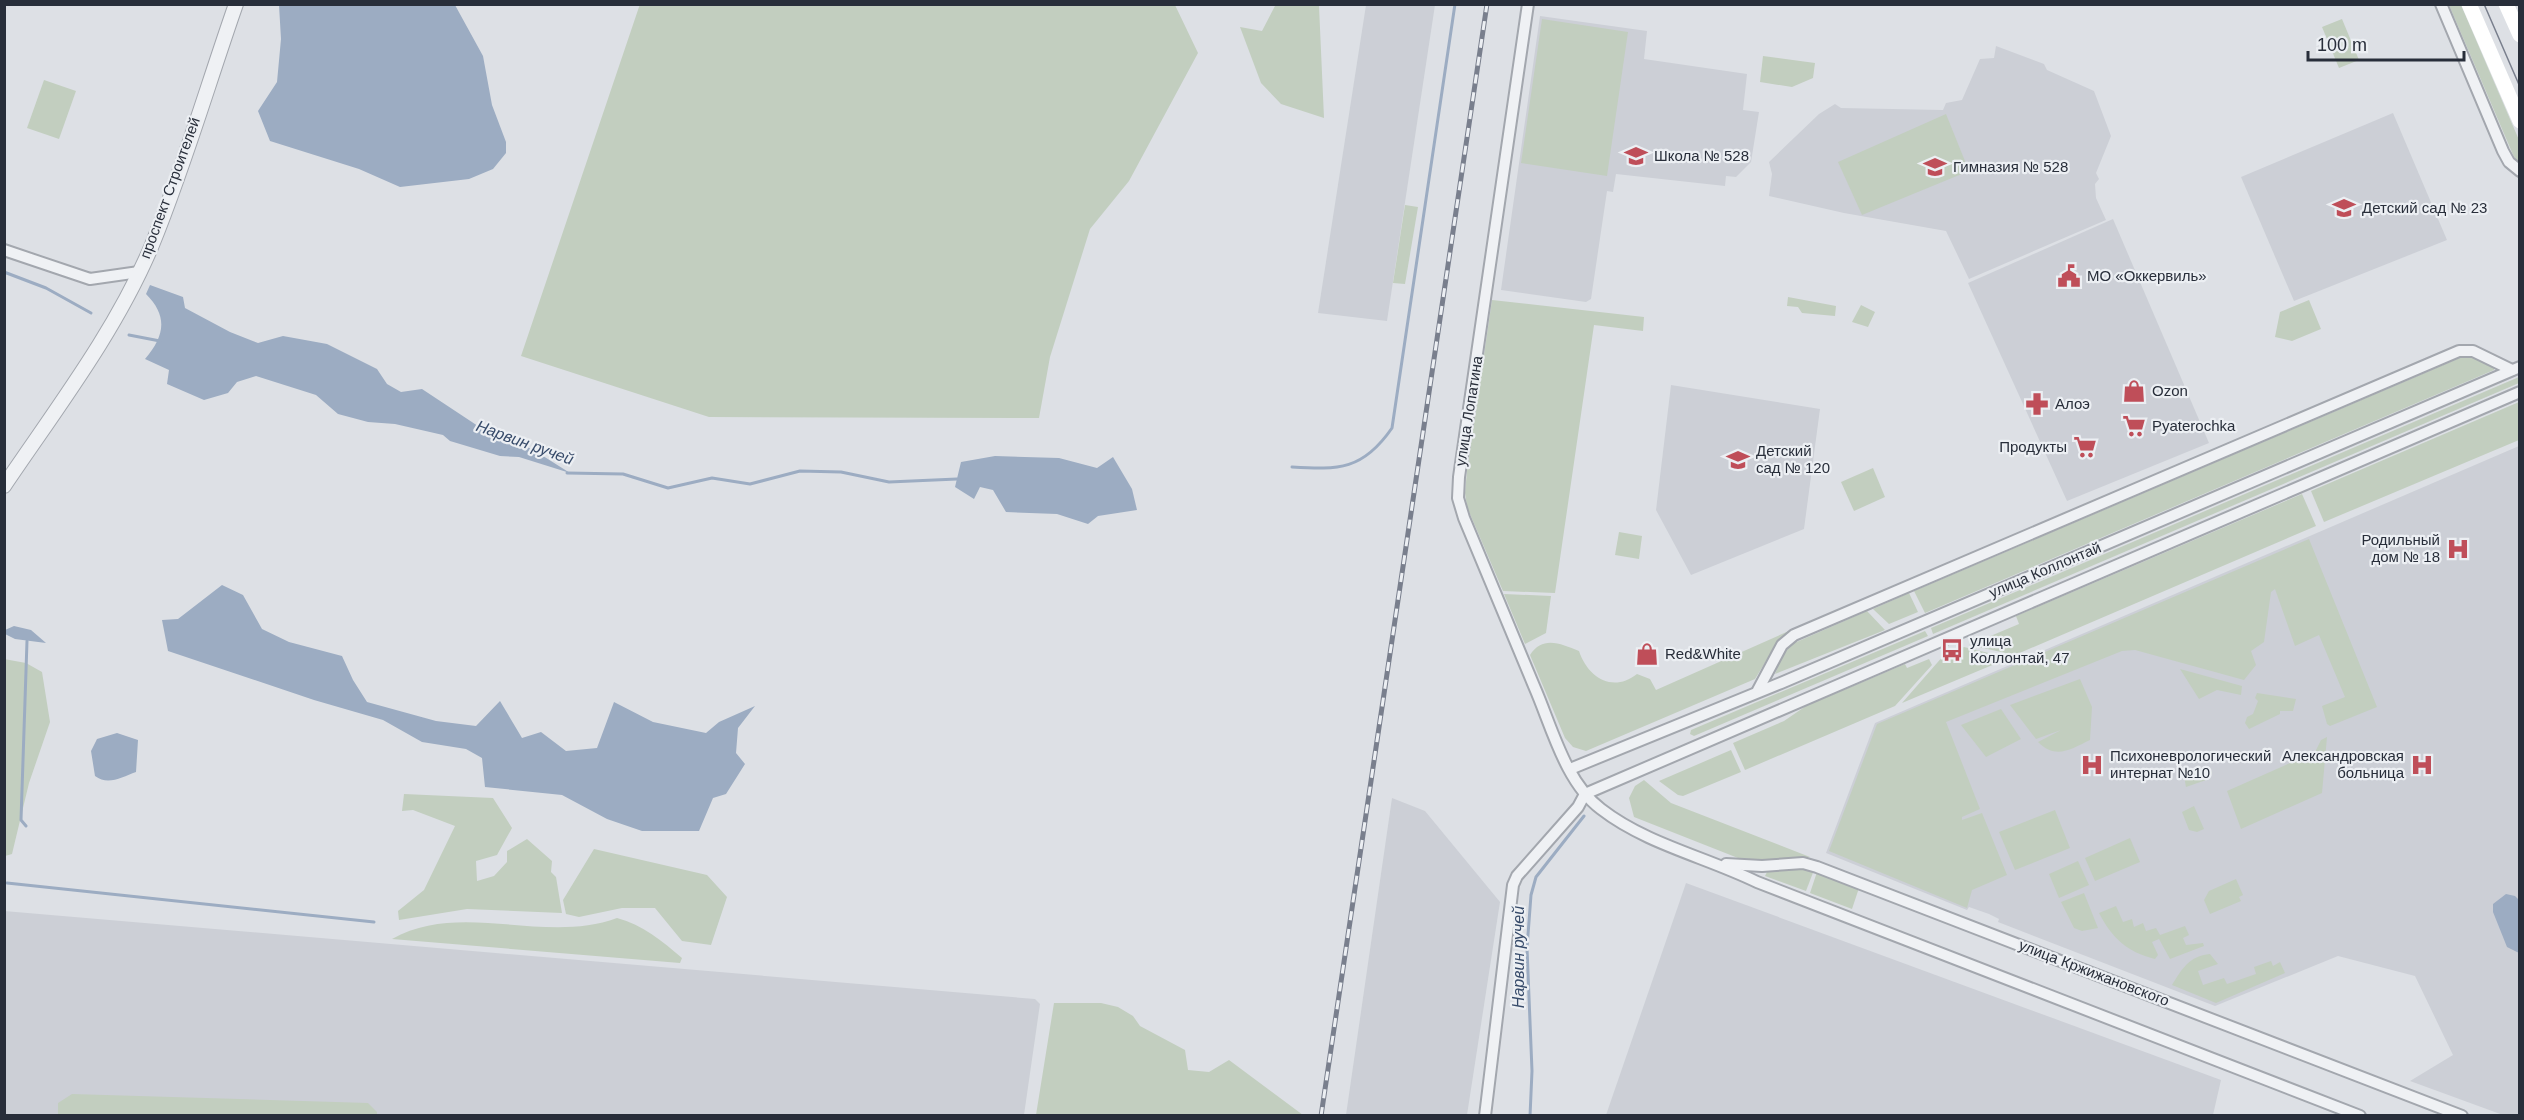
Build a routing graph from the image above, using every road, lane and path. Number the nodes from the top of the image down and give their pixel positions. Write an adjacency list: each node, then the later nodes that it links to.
1 (236, 4): 10 (street, проспект Строителей)
2 (1528, 4): 15 (street, улица Лопатина)
3 (2441, 4): 8 (street)
4 (2469, 4): 7 (main road)
5 (2506, 4): 6 (main road)
6 (2520, 35)
7 (2520, 121)
8 (2520, 171)
9 (4, 250): 10 (street)
10 (139, 272): 13 (street, проспект Строителей)
11 (2516, 368): 14 (street, улица Коллонтай); 14 (street)
12 (2520, 392): 16 (street, улица Коллонтай)
13 (4, 486)
14 (1758, 690): 15 (street, улица Коллонтай)
15 (1570, 769): 16 (street, улица Лопатина)
16 (1585, 794): 17 (street, улица Кржижановского); 20 (street)
17 (1720, 864): 18 (street, улица Кржижановского); 19 (street, улица Кржижановского)
18 (1762, 866): 19 (street); 22 (street, улица Кржижановского)
19 (1757, 882): 21 (street, улица Кржижановского)
20 (1485, 1116)
21 (2360, 1116)
22 (2462, 1116)

